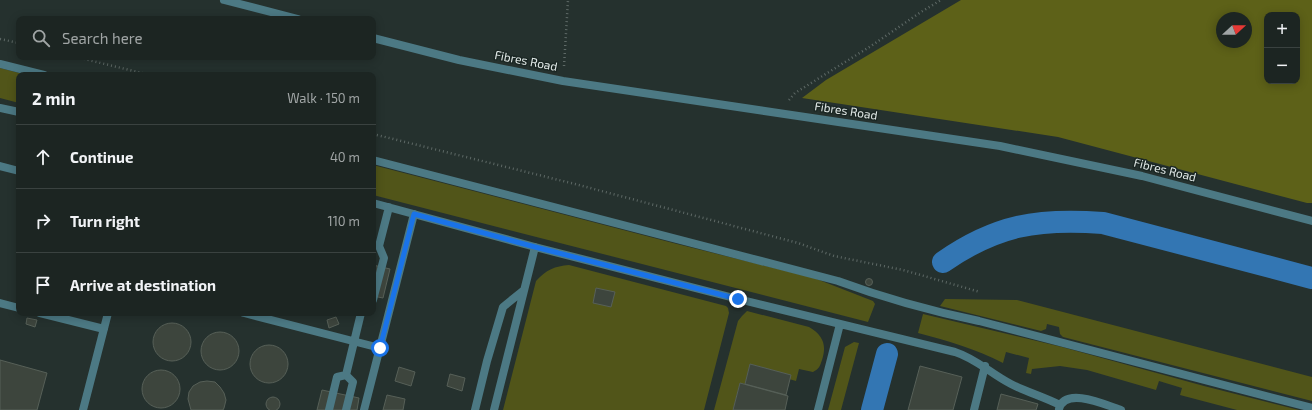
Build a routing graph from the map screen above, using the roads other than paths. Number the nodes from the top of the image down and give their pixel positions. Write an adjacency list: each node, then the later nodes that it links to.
1 (224, 0): 2 (street)
2 (286, 16)
3 (376, 39): 14 (street, Fibres Road)
4 (0, 64): 5 (street)
5 (32, 72)
6 (0, 108): 7 (street)
7 (16, 111)
8 (376, 161): 32 (street)
9 (0, 166): 10 (street)
10 (16, 170)
11 (376, 204): 12 (street)
12 (389, 207): 13 (street); 16 (street)
13 (414, 214): 15 (street); 28 (street)
14 (1312, 221)
15 (535, 247): 18 (street); 25 (street)
16 (376, 248): 17 (street)
17 (376, 289)
18 (524, 290): 37 (street); 38 (street)
19 (0, 303): 20 (street)
20 (16, 307)
21 (52, 316): 26 (street)
22 (107, 316): 26 (street)
23 (256, 316): 27 (street)
24 (360, 316): 27 (street)
25 (840, 324): 29 (street); 39 (street)
26 (104, 329): 33 (street)
27 (354, 341): 28 (street); 30 (street)
28 (380, 348): 36 (street)
29 (985, 366): 31 (street); 40 (street)
30 (346, 375): 34 (street); 35 (street)
31 (1059, 407): 41 (street)
32 (1312, 408)
33 (83, 410)
34 (329, 410)
35 (346, 410)
36 (364, 410)
37 (475, 410)
38 (494, 410)
39 (818, 410)
40 (974, 410)
41 (1121, 410)

